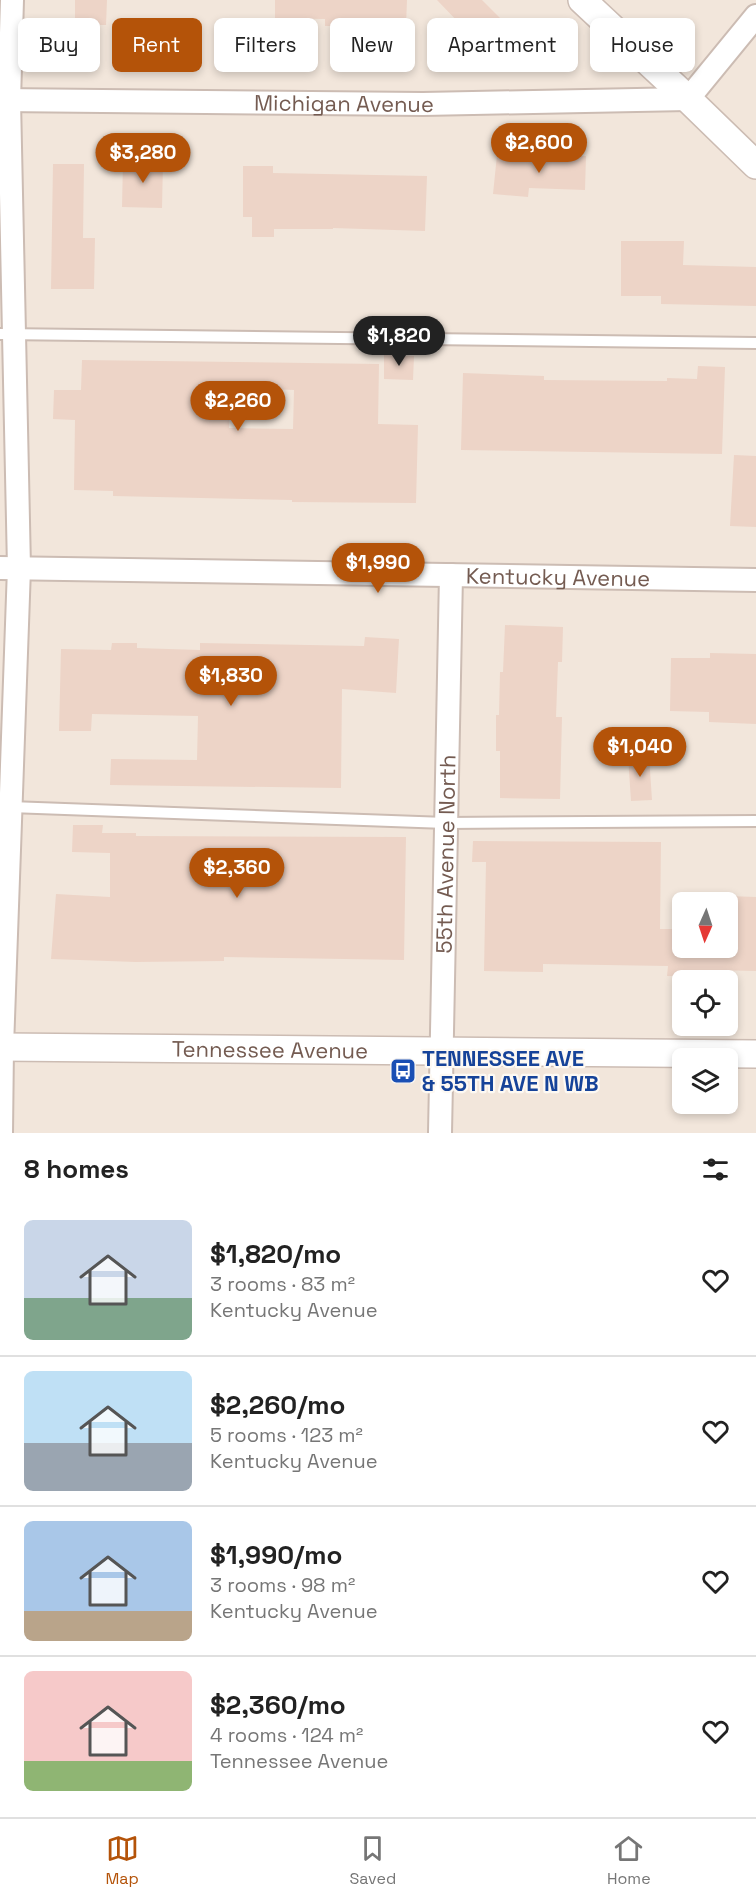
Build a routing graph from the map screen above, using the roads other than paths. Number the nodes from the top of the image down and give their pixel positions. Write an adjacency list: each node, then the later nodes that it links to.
1 (12, 0): 5 (street)
2 (582, 0): 4 (street)
3 (756, 16): 4 (street)
4 (688, 99): 5 (street, Michigan Avenue); 6 (street)
5 (4, 100): 7 (street)
6 (756, 165)
7 (7, 334): 8 (lane); 9 (street)
8 (756, 343)
9 (9, 568): 10 (street, Kentucky Avenue); 12 (street)
10 (451, 575): 11 (street, Kentucky Avenue); 14 (street, 55th Avenue North)
11 (756, 580)
12 (5, 807): 14 (lane); 15 (street)
13 (756, 821): 14 (lane)
14 (446, 823): 16 (street, 55th Avenue North)
15 (1, 1047): 16 (street, Tennessee Avenue); 18 (street)
16 (441, 1051): 17 (street, Tennessee Avenue); 19 (street, 55th Avenue North)
17 (756, 1054)
18 (1, 1133)
19 (440, 1133)

